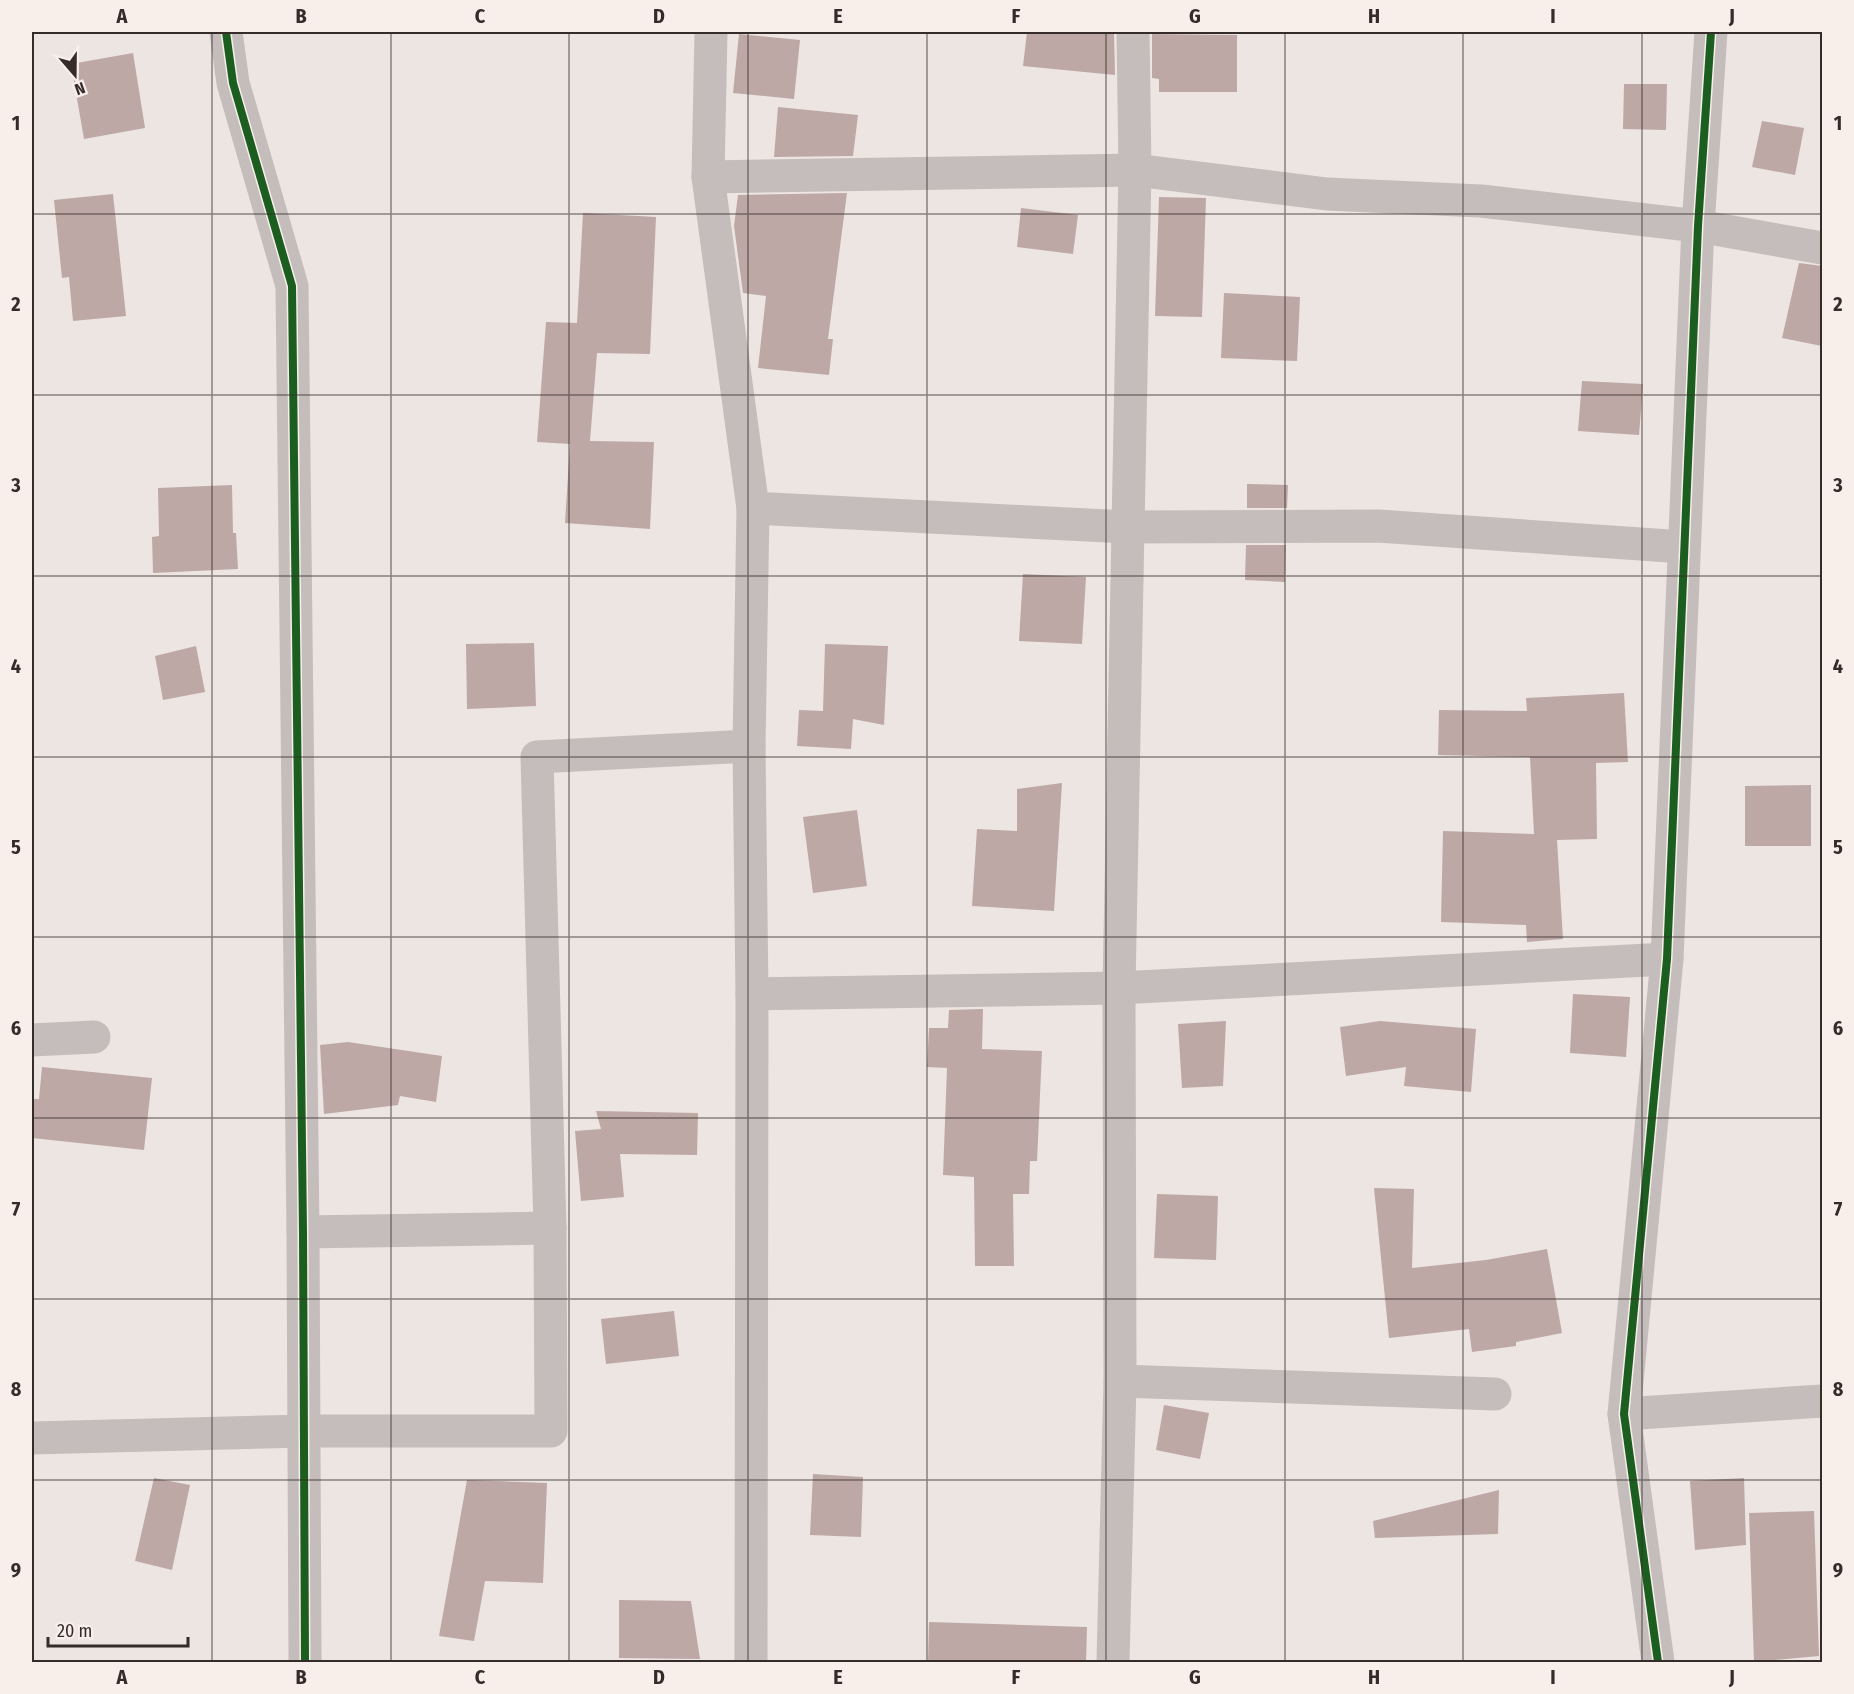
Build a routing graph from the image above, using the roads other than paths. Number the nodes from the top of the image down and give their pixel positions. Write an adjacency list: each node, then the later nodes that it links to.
1 (226, 32): 19 (street)
2 (711, 32): 6 (street)
3 (1133, 32): 5 (street)
4 (1711, 32): 7 (street)
5 (1135, 170): 6 (street); 7 (street); 10 (street)
6 (708, 177): 9 (street)
7 (1698, 226): 8 (street); 11 (street)
8 (1822, 248)
9 (753, 508): 10 (street); 12 (street)
10 (1127, 527): 11 (street); 14 (street)
11 (1684, 547): 13 (street)
12 (749, 746): 15 (street); 18 (street)
13 (1667, 959): 14 (street); 23 (street)
14 (1119, 988): 15 (street); 20 (street)
15 (752, 994): 27 (street)
16 (94, 1037): 17 (street)
17 (32, 1040)
18 (550, 1228): 19 (street); 24 (street)
19 (303, 1232): 24 (street)
20 (1120, 1381): 21 (street); 28 (street)
21 (1495, 1395)
22 (1822, 1401): 23 (street)
23 (1624, 1414): 29 (street)
24 (305, 1431): 25 (street); 26 (street)
25 (32, 1438)
26 (305, 1662)
27 (751, 1662)
28 (1113, 1662)
29 (1658, 1662)

